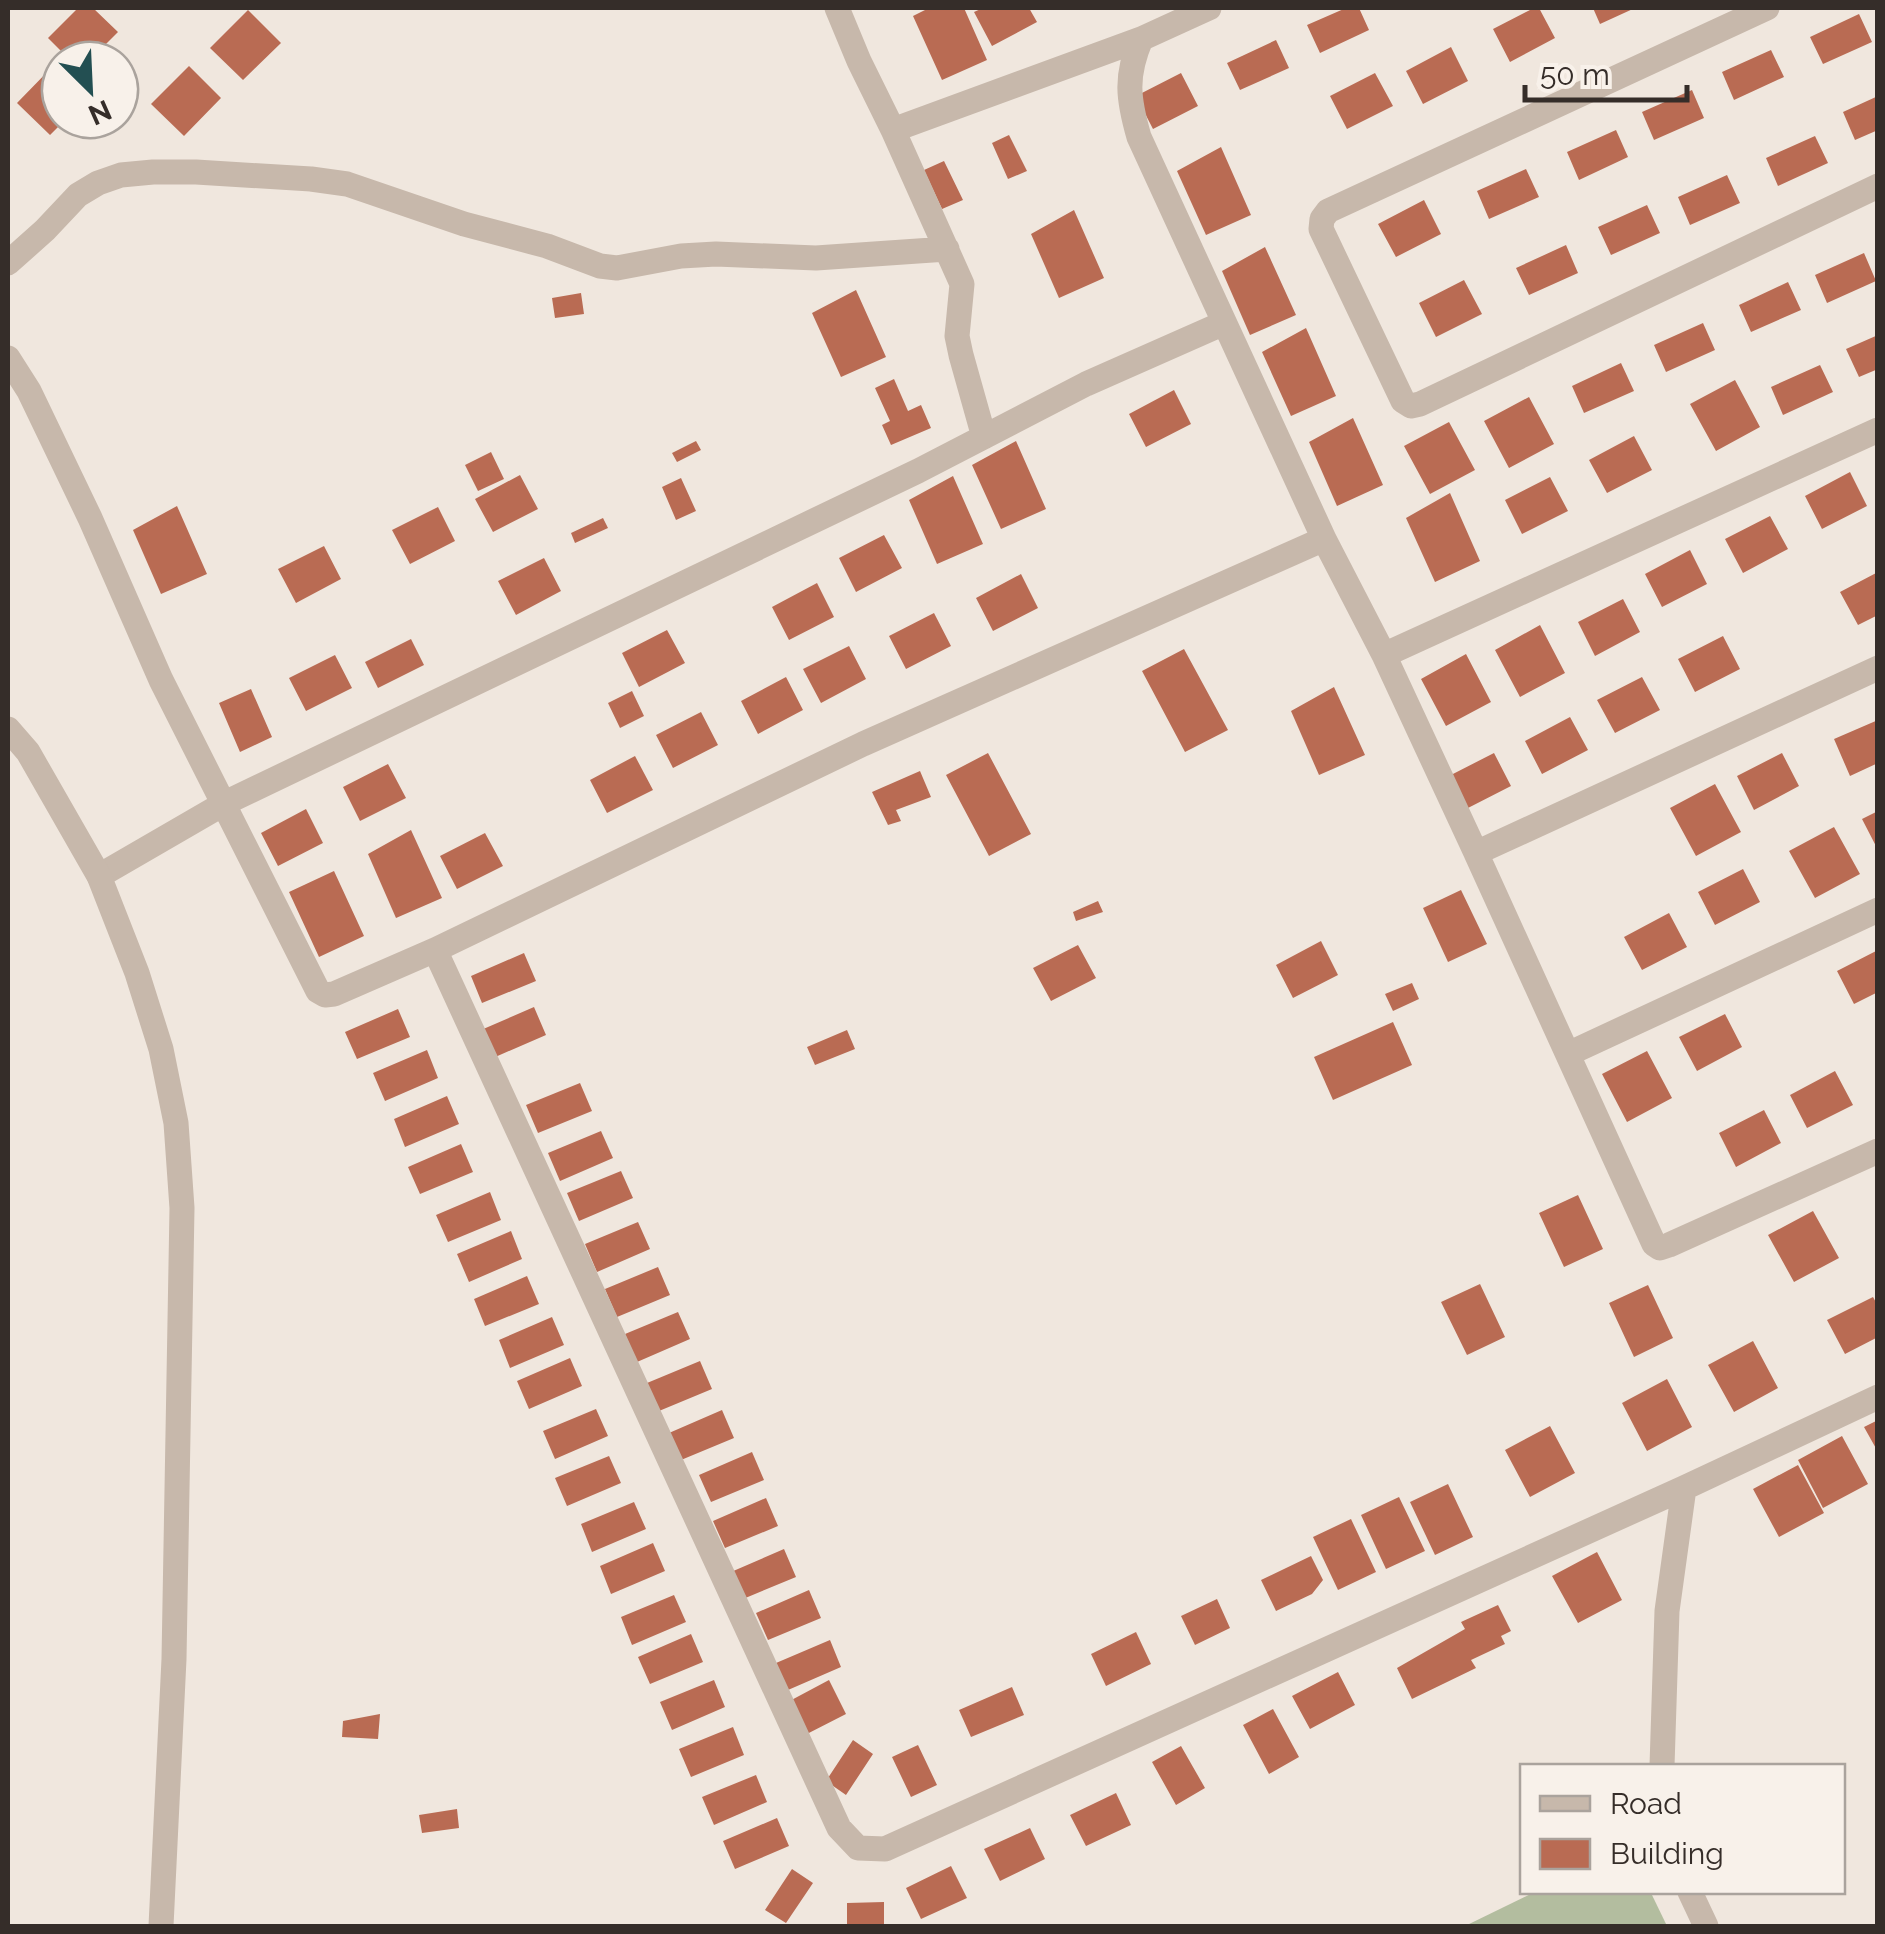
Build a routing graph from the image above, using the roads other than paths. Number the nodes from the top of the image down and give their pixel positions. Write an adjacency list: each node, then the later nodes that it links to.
1 (836, 8): 5 (street)
2 (1209, 8): 4 (street)
3 (1766, 8): 6 (street)
4 (1141, 39): 5 (street); 9 (street)
5 (893, 130): 7 (street)
6 (1878, 186)
7 (947, 249): 8 (street); 12 (street)
8 (8, 263)
9 (1224, 323): 12 (street); 13 (street)
10 (8, 358): 17 (street)
11 (1878, 430): 14 (street)
12 (984, 437): 17 (street)
13 (1324, 539): 14 (street); 21 (street)
14 (1384, 655): 18 (street)
15 (1878, 668): 18 (street)
16 (8, 729): 19 (street)
17 (225, 803): 19 (street); 21 (street)
18 (1476, 852): 22 (street)
19 (100, 876): 28 (street)
20 (1878, 910): 22 (street)
21 (435, 950): 25 (street)
22 (1568, 1054): 23 (street)
23 (1878, 1151)
24 (1878, 1396): 25 (street)
25 (1684, 1488): 26 (street)
26 (1662, 1764)
27 (1691, 1894): 29 (street)
28 (162, 1926)
29 (1706, 1926)

